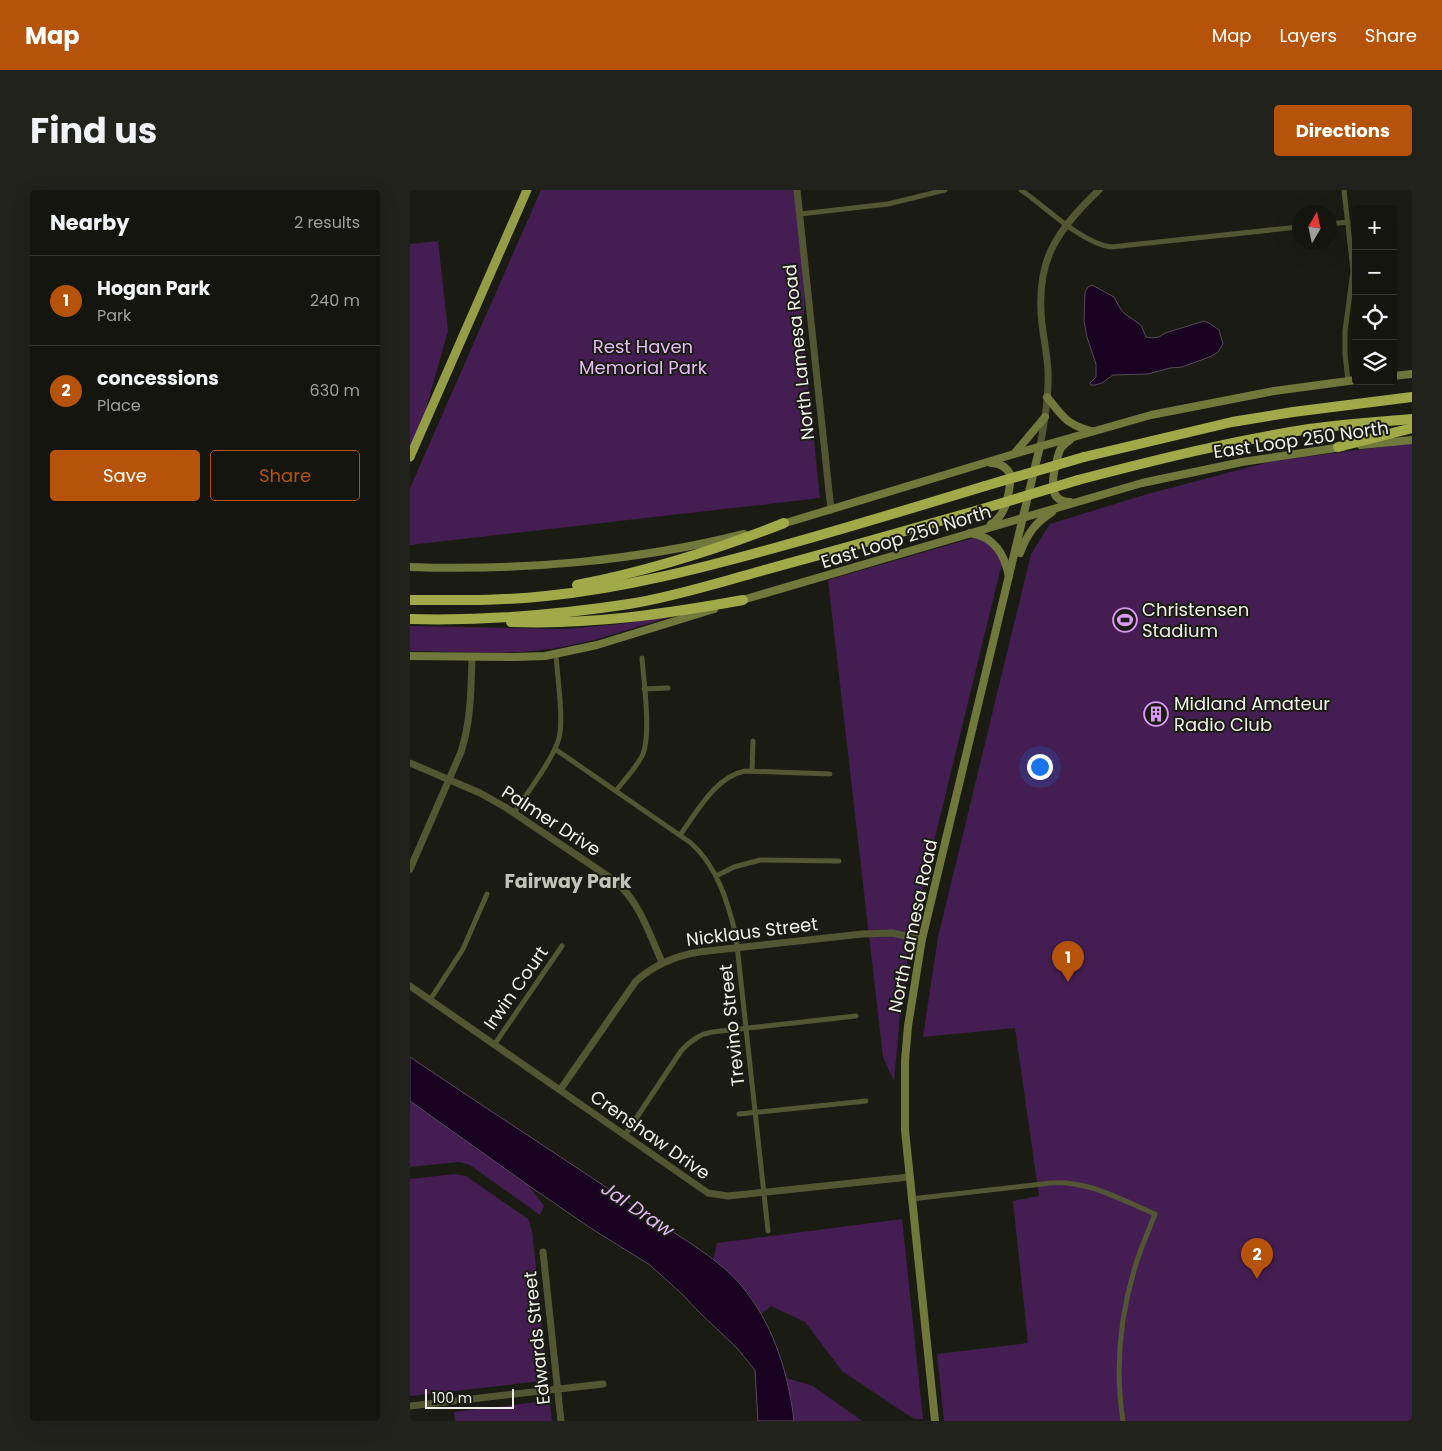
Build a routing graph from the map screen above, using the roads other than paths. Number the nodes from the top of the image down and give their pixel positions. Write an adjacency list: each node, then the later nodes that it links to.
1 (527, 190): 26 (highway)
2 (797, 190): 7 (street, North Lamesa Road)
3 (945, 190): 7 (street)
4 (1021, 190): 10 (street)
5 (1099, 190): 10 (street)
6 (1344, 190): 8 (street)
7 (800, 214): 30 (street, North Lamesa Road)
8 (1348, 222): 9 (street); 14 (street)
9 (1337, 223)
10 (1067, 224): 11 (street); 15 (street)
11 (1292, 228)
12 (1412, 374): 13 (main road)
13 (1397, 376)
14 (1352, 380): 20 (main road)
15 (1048, 397): 17 (street); 20 (main road)
16 (1412, 397): 37 (highway, bridge)
17 (1045, 417): 23 (street); 25 (main road)
18 (1412, 418): 40 (highway, bridge)
19 (1412, 428): 24 (highway)
20 (1093, 431): 21 (main road)
21 (1081, 434): 23 (main road); 28 (main road)
22 (1412, 440): 24 (main road, East Loop 250 North)
23 (1040, 446): 25 (main road); 31 (main road, North Lamesa Road)
24 (1338, 447): 28 (main road, East Loop 250 North)
25 (1014, 454): 27 (main road)
26 (410, 456)
27 (987, 462): 30 (main road); 33 (main road)
28 (1088, 498): 29 (main road, East Loop 250 North)
29 (1066, 505): 31 (main road, East Loop 250 North); 35 (main road)
30 (831, 510): 32 (main road)
31 (1025, 517): 33 (main road, East Loop 250 North); 35 (main road, North Lamesa Road)
32 (784, 523): 34 (main road); 37 (highway)
33 (968, 533): 35 (main road); 38 (main road, East Loop 250 North)
34 (410, 566)
35 (1009, 580): 60 (main road, North Lamesa Road)
36 (410, 600): 37 (highway)
37 (455, 600)
38 (743, 600): 40 (highway); 41 (main road, East Loop 250 North)
39 (410, 620): 40 (highway)
40 (443, 620)
41 (556, 654): 43 (main road, East Loop 250 North); 48 (street)
42 (410, 656): 43 (main road, East Loop 250 North)
43 (472, 657): 52 (street)
44 (642, 658): 46 (street)
45 (668, 688): 46 (street)
46 (644, 689): 53 (street)
47 (753, 741): 50 (street)
48 (555, 749): 53 (street, Trevino Street); 54 (street)
49 (410, 763): 52 (street, Palmer Drive)
50 (752, 771): 51 (street); 55 (street)
51 (830, 774)
52 (449, 780): 54 (street, Palmer Drive); 57 (street)
53 (616, 791): 55 (street, Trevino Street)
54 (514, 813): 63 (street, Palmer Drive)
55 (680, 835): 58 (street, Trevino Street)
56 (839, 861): 58 (street)
57 (410, 869)
58 (716, 876): 62 (street, Trevino Street)
59 (487, 894): 65 (street)
60 (922, 939): 62 (street, Nicklaus Street); 74 (main road, North Lamesa Road)
61 (562, 946): 68 (street, Irwin Court)
62 (737, 948): 63 (street, Nicklaus Street); 67 (street, Trevino Street)
63 (662, 962): 69 (street, Nicklaus Street)
64 (410, 986): 65 (street, Crenshaw Drive)
65 (430, 1000): 68 (street, Crenshaw Drive)
66 (856, 1016): 67 (street)
67 (746, 1028): 71 (street, Trevino Street); 73 (street)
68 (494, 1045): 69 (street, Crenshaw Drive)
69 (560, 1090): 73 (street, Crenshaw Drive)
70 (866, 1101): 71 (street)
71 (755, 1113): 72 (street); 75 (street, Trevino Street)
72 (739, 1114)
73 (624, 1136): 75 (street, Crenshaw Drive)
74 (909, 1177): 75 (street, Crenshaw Drive); 76 (main road, North Lamesa Road)
75 (763, 1192): 77 (street, Trevino Street)
76 (911, 1199): 83 (main road, North Lamesa Road); 84 (street)
77 (768, 1231)
78 (543, 1252): 80 (street, Edwards Street)
79 (603, 1384): 80 (street)
80 (558, 1390): 81 (street); 82 (street, Edwards Street)
81 (410, 1406)
82 (561, 1421)
83 (935, 1421)
84 (1123, 1421)

